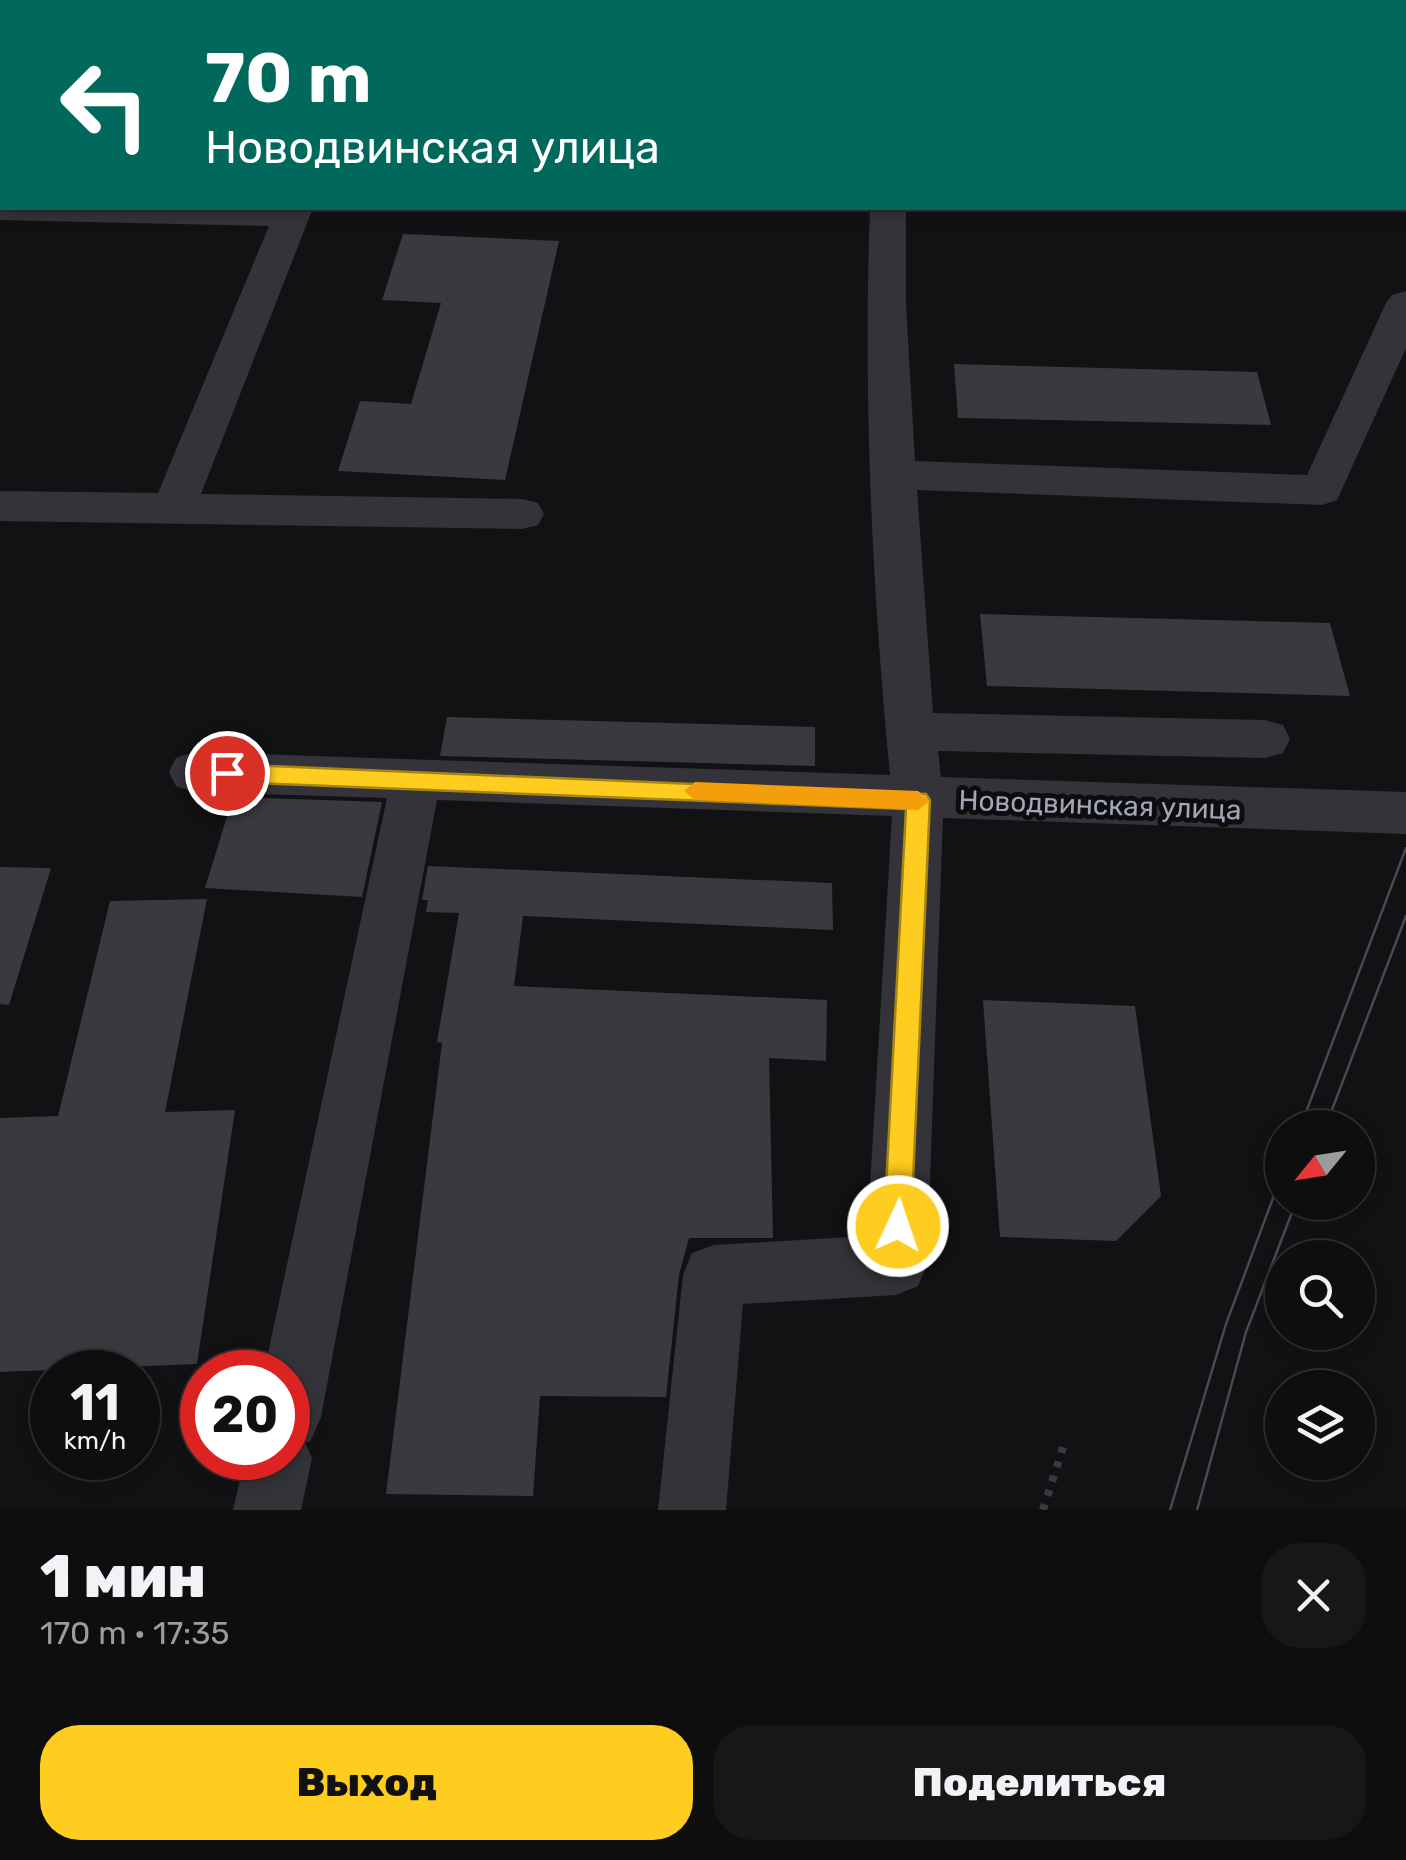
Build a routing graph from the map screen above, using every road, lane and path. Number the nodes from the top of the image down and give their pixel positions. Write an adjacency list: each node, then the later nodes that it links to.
1 (195, 210): 3 (street)
2 (888, 210): 5 (street)
3 (293, 211): 7 (street)
4 (1406, 303): 5 (street)
5 (894, 475): 9 (street)
6 (0, 506): 7 (street)
7 (174, 508): 8 (street)
8 (522, 514)
9 (913, 732): 10 (street); 13 (street)
10 (1265, 739)
11 (194, 772): 12 (street, Новодвинская улица)
12 (416, 779): 13 (street, Новодвинская улица); 15 (street)
13 (918, 800): 14 (street, Новодвинская улица); 19 (street)
14 (1406, 813)
15 (301, 1350)
16 (1064, 1444): 20 (path)
17 (273, 1480): 18 (street)
18 (267, 1510)
19 (692, 1510)
20 (1043, 1510)

